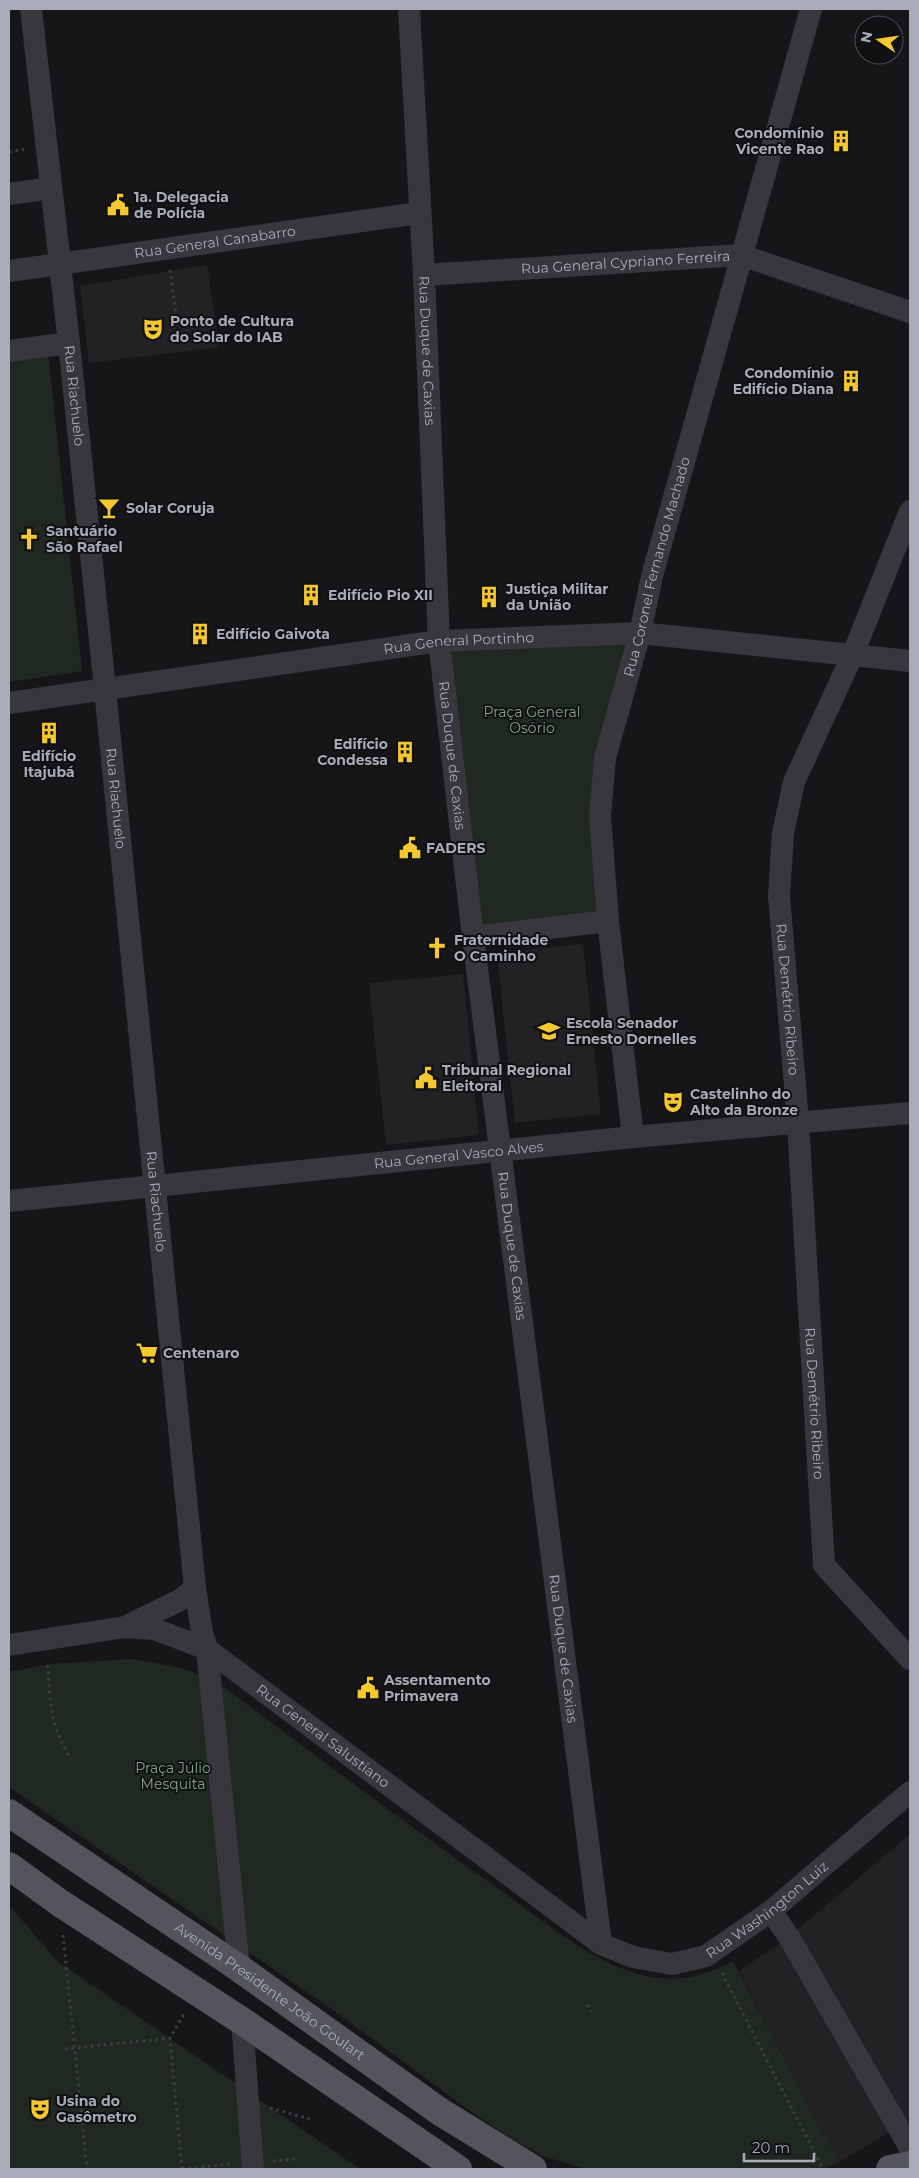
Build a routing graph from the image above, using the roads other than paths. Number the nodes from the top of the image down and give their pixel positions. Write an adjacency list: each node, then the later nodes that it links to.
1 (31, 9): 4 (street, Rua Riachuelo)
2 (409, 9): 6 (street, Rua Duque de Caxias)
3 (811, 9): 7 (street, Rua Coronel Fernando Machado)
4 (51, 188): 5 (street); 8 (street, Rua Riachuelo)
5 (9, 194)
6 (419, 213): 8 (street, Rua General Canabarro); 10 (street, Rua Duque de Caxias)
7 (741, 255): 10 (street, Rua General Cypriano Ferreira); 11 (street, Rua General Cypriano Ferreira); 15 (street, Rua Coronel Fernando Machado)
8 (60, 262): 9 (street, Rua General Canabarro); 12 (street, Rua Riachuelo)
9 (9, 271)
10 (424, 275): 16 (street, Rua Duque de Caxias)
11 (910, 312)
12 (69, 343): 13 (street); 19 (street, Rua Riachuelo)
13 (9, 351)
14 (910, 511): 17 (street, Rua Demétrio Ribeiro)
15 (640, 633): 16 (street, Rua General Portinho); 17 (street, Rua General Portinho); 21 (street, Rua Coronel Fernando Machado)
16 (439, 641): 19 (street, Rua General Portinho); 22 (street, Rua Duque de Caxias)
17 (854, 654): 18 (street, Rua General Portinho); 24 (street, Rua Demétrio Ribeiro)
18 (910, 661)
19 (106, 689): 20 (street, Rua General Portinho); 27 (street, Rua Riachuelo)
20 (9, 703)
21 (608, 921): 22 (street); 25 (street, Rua Coronel Fernando Machado)
22 (473, 937): 26 (street, Rua Duque de Caxias)
23 (910, 1113): 24 (street, Rua General Vasco Alves)
24 (798, 1122): 25 (street, Rua General Vasco Alves); 33 (street, Rua Demétrio Ribeiro)
25 (633, 1138): 26 (street, Rua General Vasco Alves)
26 (501, 1151): 27 (street, Rua General Vasco Alves); 38 (street, Rua Duque de Caxias)
27 (154, 1187): 28 (street, Rua General Vasco Alves); 29 (street, Rua Riachuelo)
28 (9, 1201)
29 (195, 1588): 30 (street); 32 (street, Rua Riachuelo)
30 (125, 1627): 31 (street, Rua General Salustiano); 32 (street, Rua General Salustiano)
31 (9, 1645)
32 (207, 1649): 38 (street, Rua General Salustiano); 39 (street)
33 (910, 1660)
34 (910, 1792): 37 (street, Rua Washington Luiz)
35 (9, 1813): 39 (main road, Avenida Presidente João Goulart)
36 (9, 1866): 40 (main road)
37 (771, 1911): 38 (street, Rua Washington Luiz); 41 (street)
38 (601, 1944)
39 (239, 1968): 45 (main road, Avenida Presidente João Goulart)
40 (242, 2020): 43 (street); 44 (main road)
41 (910, 2148)
42 (910, 2165): 46 (main road)
43 (253, 2169)
44 (458, 2169)
45 (533, 2169)
46 (890, 2169)

